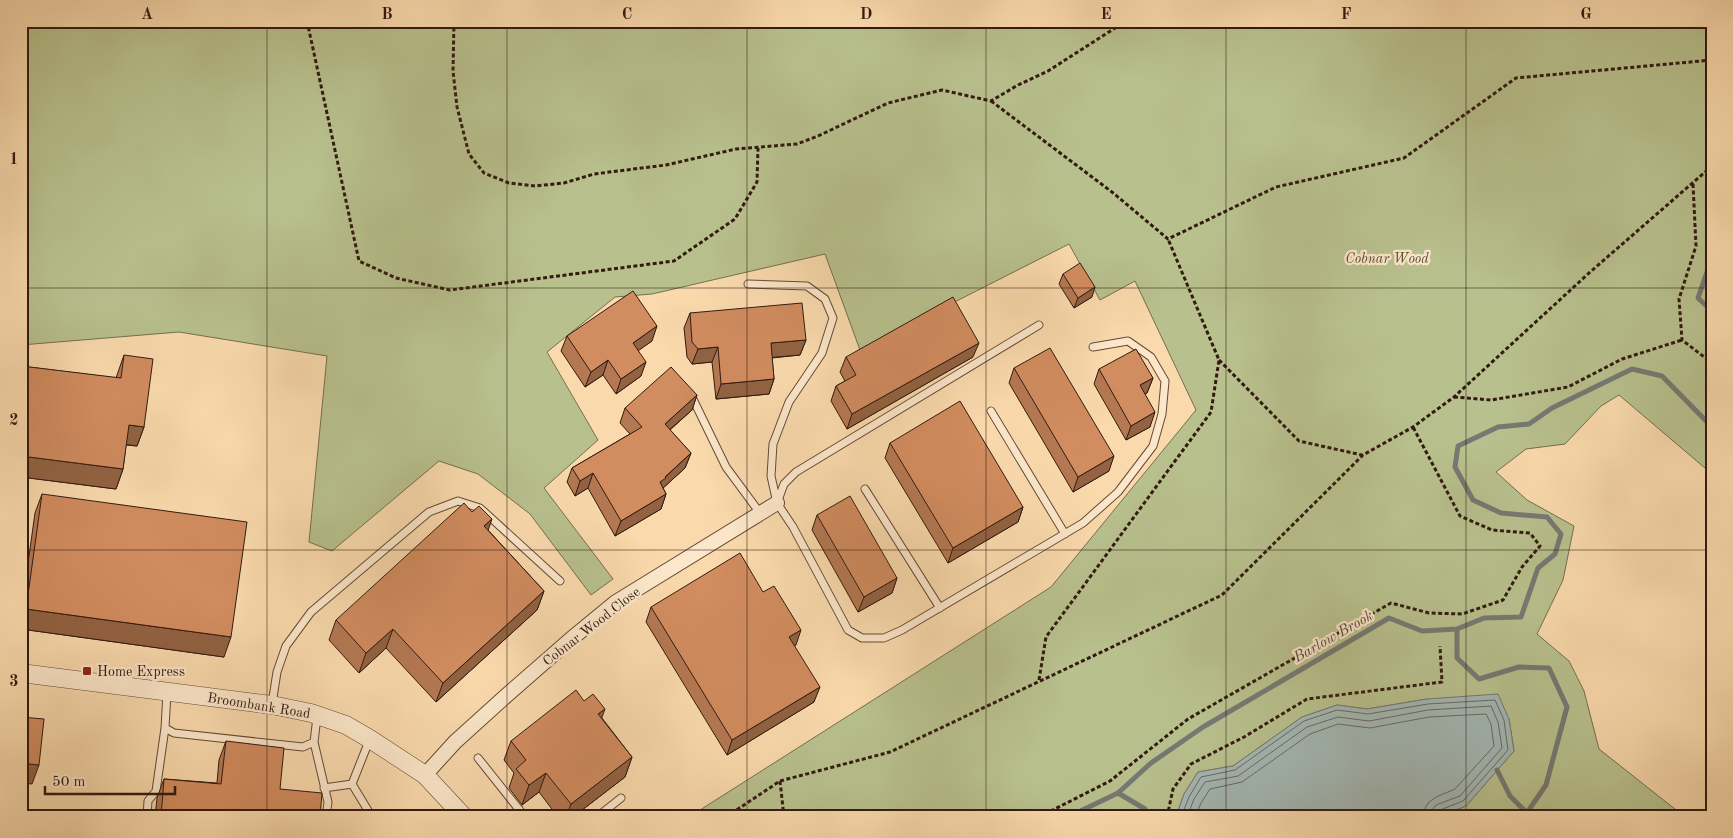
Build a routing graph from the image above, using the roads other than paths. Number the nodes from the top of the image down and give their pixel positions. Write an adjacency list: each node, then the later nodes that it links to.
1 (748, 284): 7 (lane)
2 (1039, 325): 7 (lane)
3 (1093, 348): 9 (lane)
4 (689, 393): 8 (lane)
5 (991, 411): 9 (lane)
6 (865, 489): 11 (lane)
7 (777, 503): 8 (street, Cobnar Wood Close); 11 (lane)
8 (760, 513): 20 (street, Cobnar Wood Close)
9 (1066, 534): 11 (lane)
10 (560, 581): 14 (lane)
11 (940, 608)
12 (21, 673): 13 (street, Broombank Road)
13 (167, 692): 14 (street, Broombank Road); 16 (lane)
14 (272, 705): 15 (street, Broombank Road)
15 (317, 715): 17 (street, Broombank Road); 18 (lane)
16 (165, 728): 18 (lane); 25 (lane)
17 (370, 739): 20 (street, Broombank Road); 21 (lane)
18 (314, 742): 22 (lane)
19 (478, 758): 24 (lane)
20 (425, 774): 28 (street, Broombank Road)
21 (352, 784): 22 (lane); 27 (lane)
22 (324, 788): 26 (lane)
23 (621, 798): 31 (lane)
24 (519, 809): 29 (lane); 30 (lane)
25 (147, 817)
26 (326, 817)
27 (372, 817)
28 (464, 817)
29 (508, 817)
30 (525, 817)
31 (597, 817)

